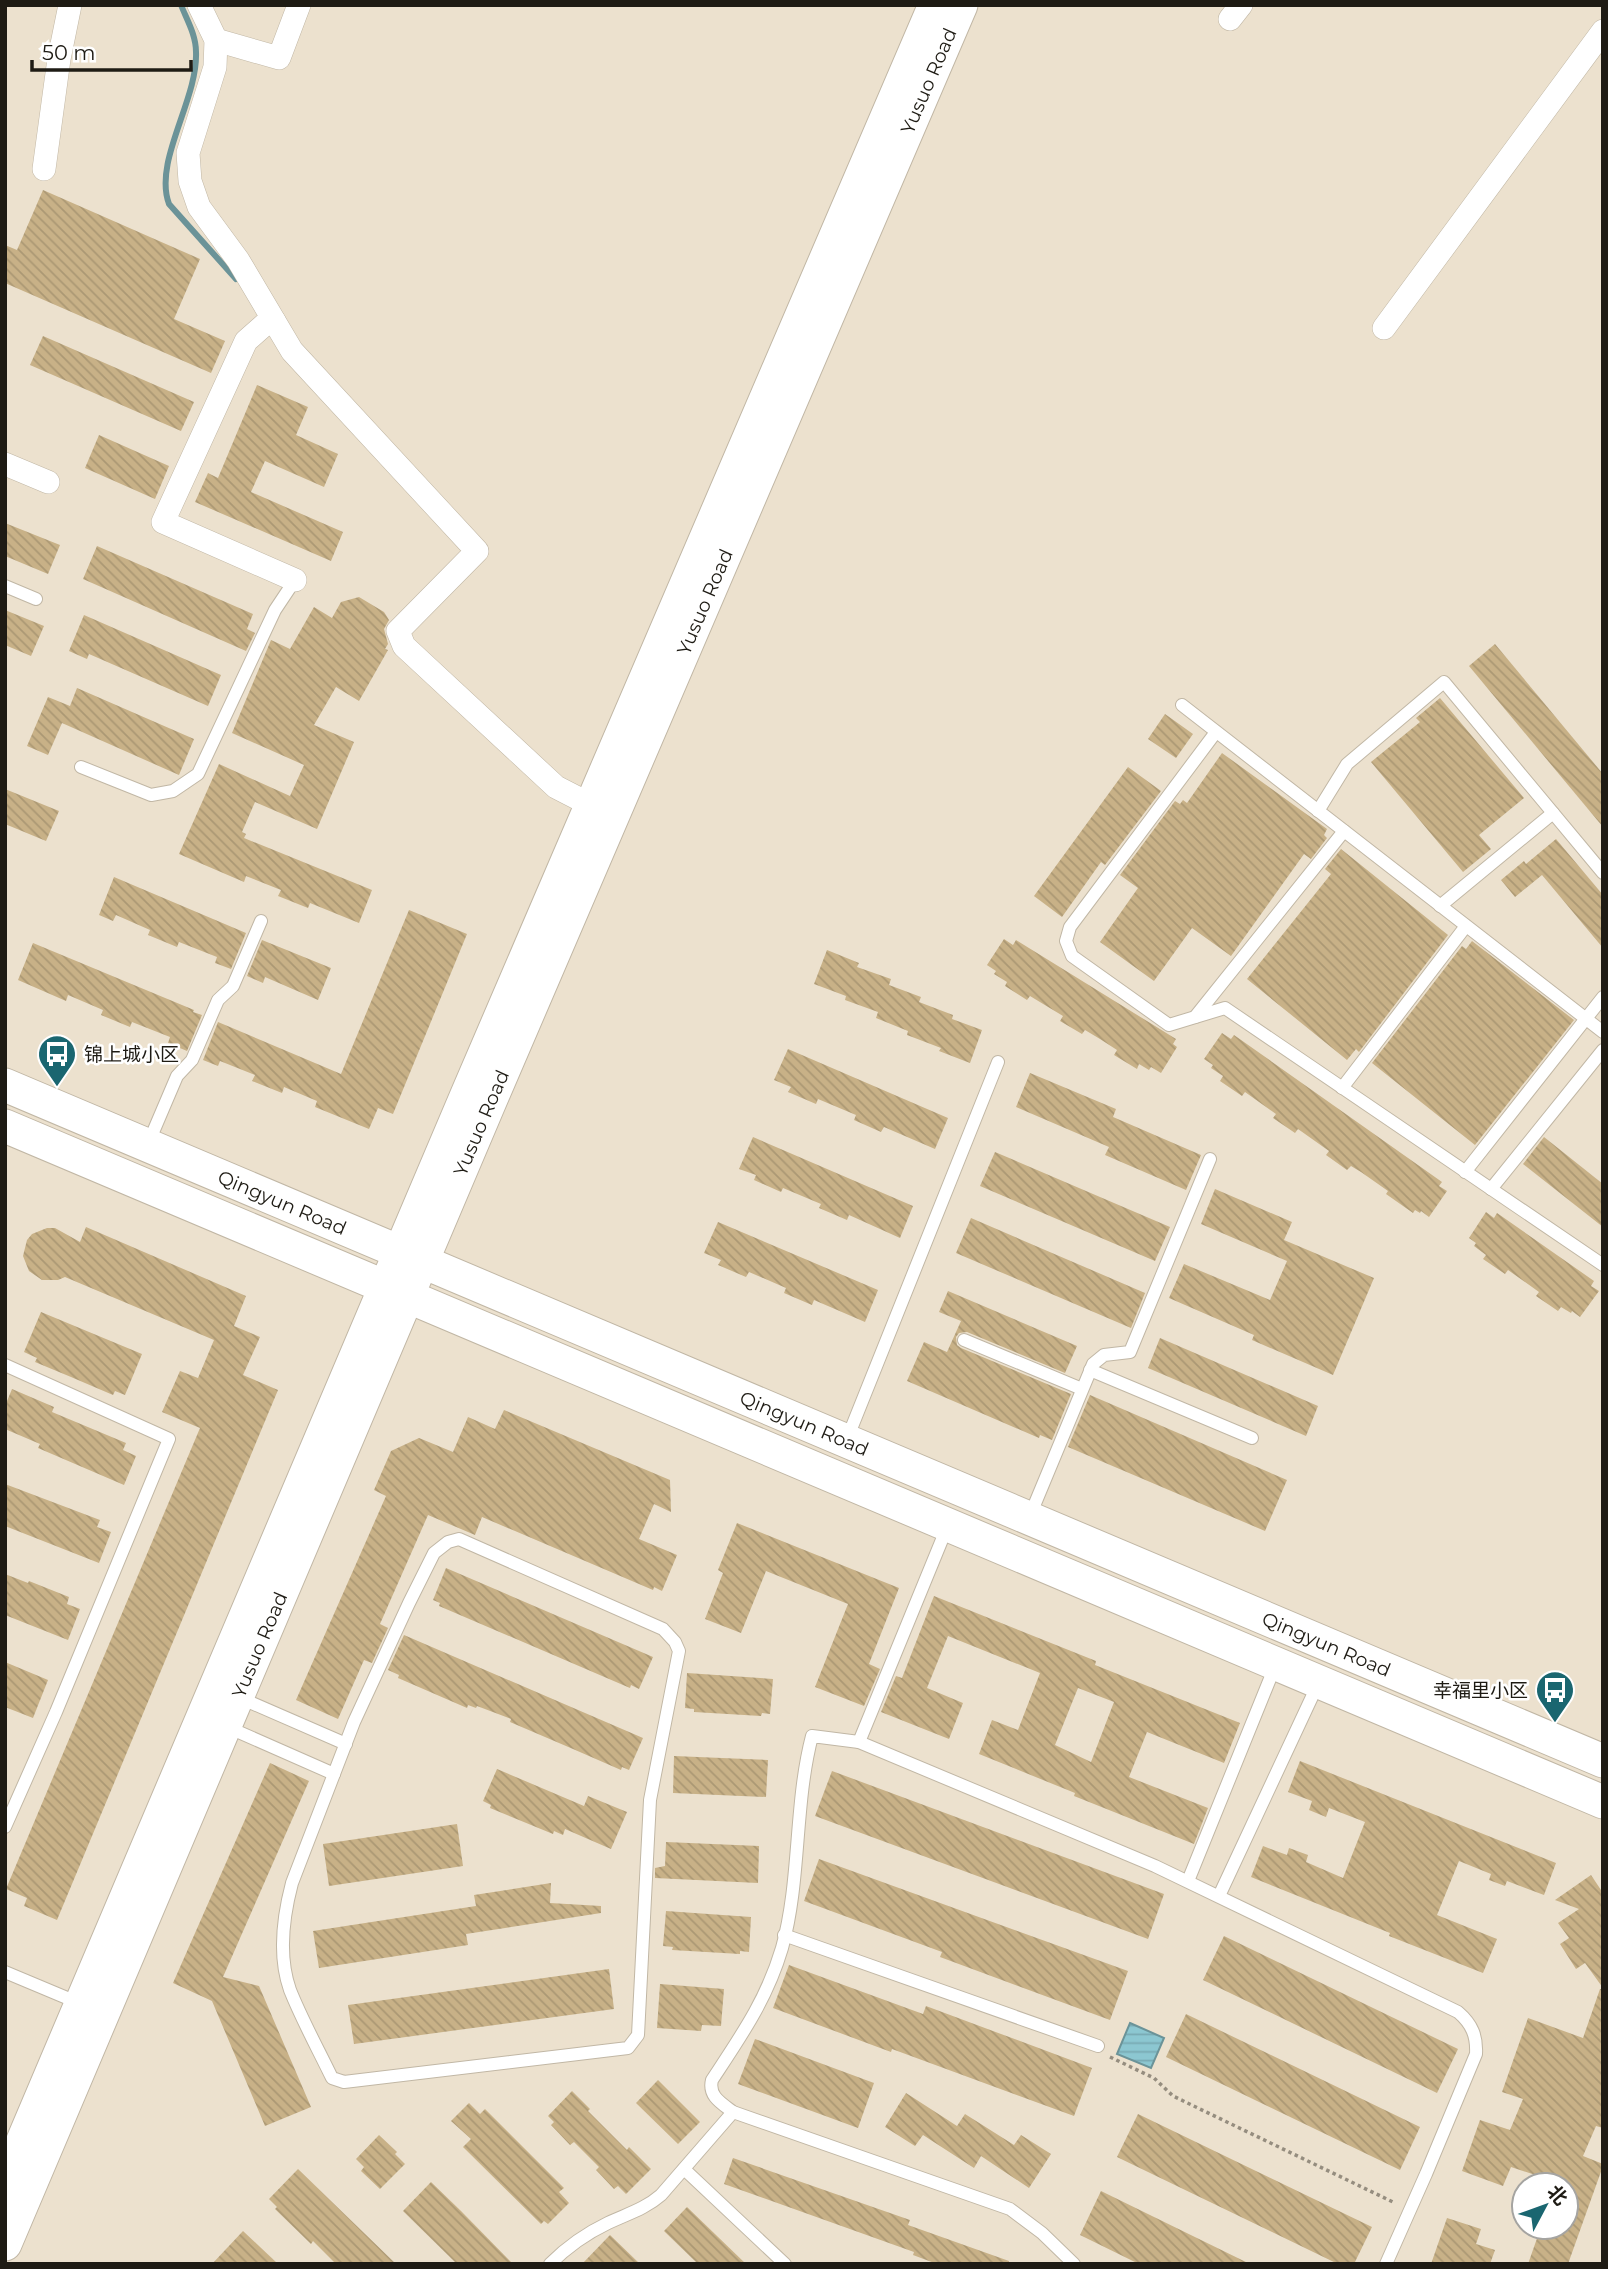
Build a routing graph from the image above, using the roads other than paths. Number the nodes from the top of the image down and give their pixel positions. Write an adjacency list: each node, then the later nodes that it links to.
1 (70, 5): 8 (street)
2 (199, 5): 7 (street)
3 (299, 5): 7 (street)
4 (935, 5): 19 (street, Yusuo Road)
5 (961, 5): 40 (street, Yusuo Road)
6 (1603, 31): 10 (street)
7 (216, 40): 9 (street)
8 (44, 169)
9 (274, 321): 13 (street); 19 (street)
10 (1384, 328)
11 (5, 464): 12 (street)
12 (48, 482)
13 (295, 580): 18 (lane)
14 (5, 586): 15 (lane)
15 (36, 599)
16 (1182, 705): 17 (lane)
17 (1216, 732): 20 (lane); 28 (lane)
18 (81, 768)
19 (591, 805): 40 (street, Yusuo Road)
20 (1318, 811): 21 (lane); 22 (lane)
21 (1553, 813): 23 (lane); 24 (lane)
22 (1344, 831): 24 (lane); 28 (lane)
23 (1603, 873)
24 (1440, 906): 26 (lane)
25 (261, 921): 36 (lane)
26 (1466, 926): 29 (lane); 34 (lane)
27 (1603, 997): 29 (lane)
28 (1195, 1017): 34 (lane)
29 (1584, 1018): 30 (lane); 38 (lane)
30 (1603, 1032)
31 (1603, 1050): 39 (lane)
32 (999, 1062): 48 (lane)
33 (5, 1085): 36 (street, Qingyun Road)
34 (1342, 1088): 38 (lane)
35 (5, 1126): 42 (street, Qingyun Road)
36 (148, 1145): 40 (street, Qingyun Road)
37 (1210, 1159): 45 (lane)
38 (1465, 1172): 39 (lane)
39 (1491, 1189): 41 (lane)
40 (411, 1256): 42 (street, Yusuo Road); 48 (street, Qingyun Road)
41 (1603, 1265)
42 (397, 1292): 50 (street, Qingyun Road); 53 (street, Yusuo Road); 64 (street, Yusuo Road)
43 (964, 1340): 46 (lane)
44 (5, 1365): 59 (lane)
45 (1090, 1370): 46 (lane); 47 (lane)
46 (1082, 1389): 49 (lane)
47 (1252, 1438)
48 (846, 1440): 49 (street, Qingyun Road)
49 (1029, 1518): 56 (street, Qingyun Road)
50 (948, 1525): 51 (street, Qingyun Road); 54 (lane)
51 (1276, 1664): 52 (street, Qingyun Road); 60 (lane)
52 (1318, 1682): 58 (street, Qingyun Road); 61 (lane)
53 (231, 1711): 55 (lane); 57 (lane); 69 (street, Yusuo Road)
54 (859, 1742): 60 (lane); 62 (lane)
55 (346, 1744): 57 (lane); 57 (lane)
56 (1603, 1761)
57 (334, 1774)
58 (1603, 1802)
59 (5, 1827)
60 (1188, 1881): 61 (lane)
61 (1219, 1896): 73 (lane)
62 (784, 1935): 65 (lane); 66 (lane)
63 (5, 1972): 64 (lane)
64 (81, 2004): 68 (street, Yusuo Road)
65 (1098, 2046)
66 (733, 2112): 67 (lane); 72 (lane)
67 (684, 2169): 70 (lane); 71 (lane)
68 (5, 2183)
69 (5, 2244)
70 (550, 2264)
71 (785, 2264)
72 (1074, 2264)
73 (1386, 2264)

